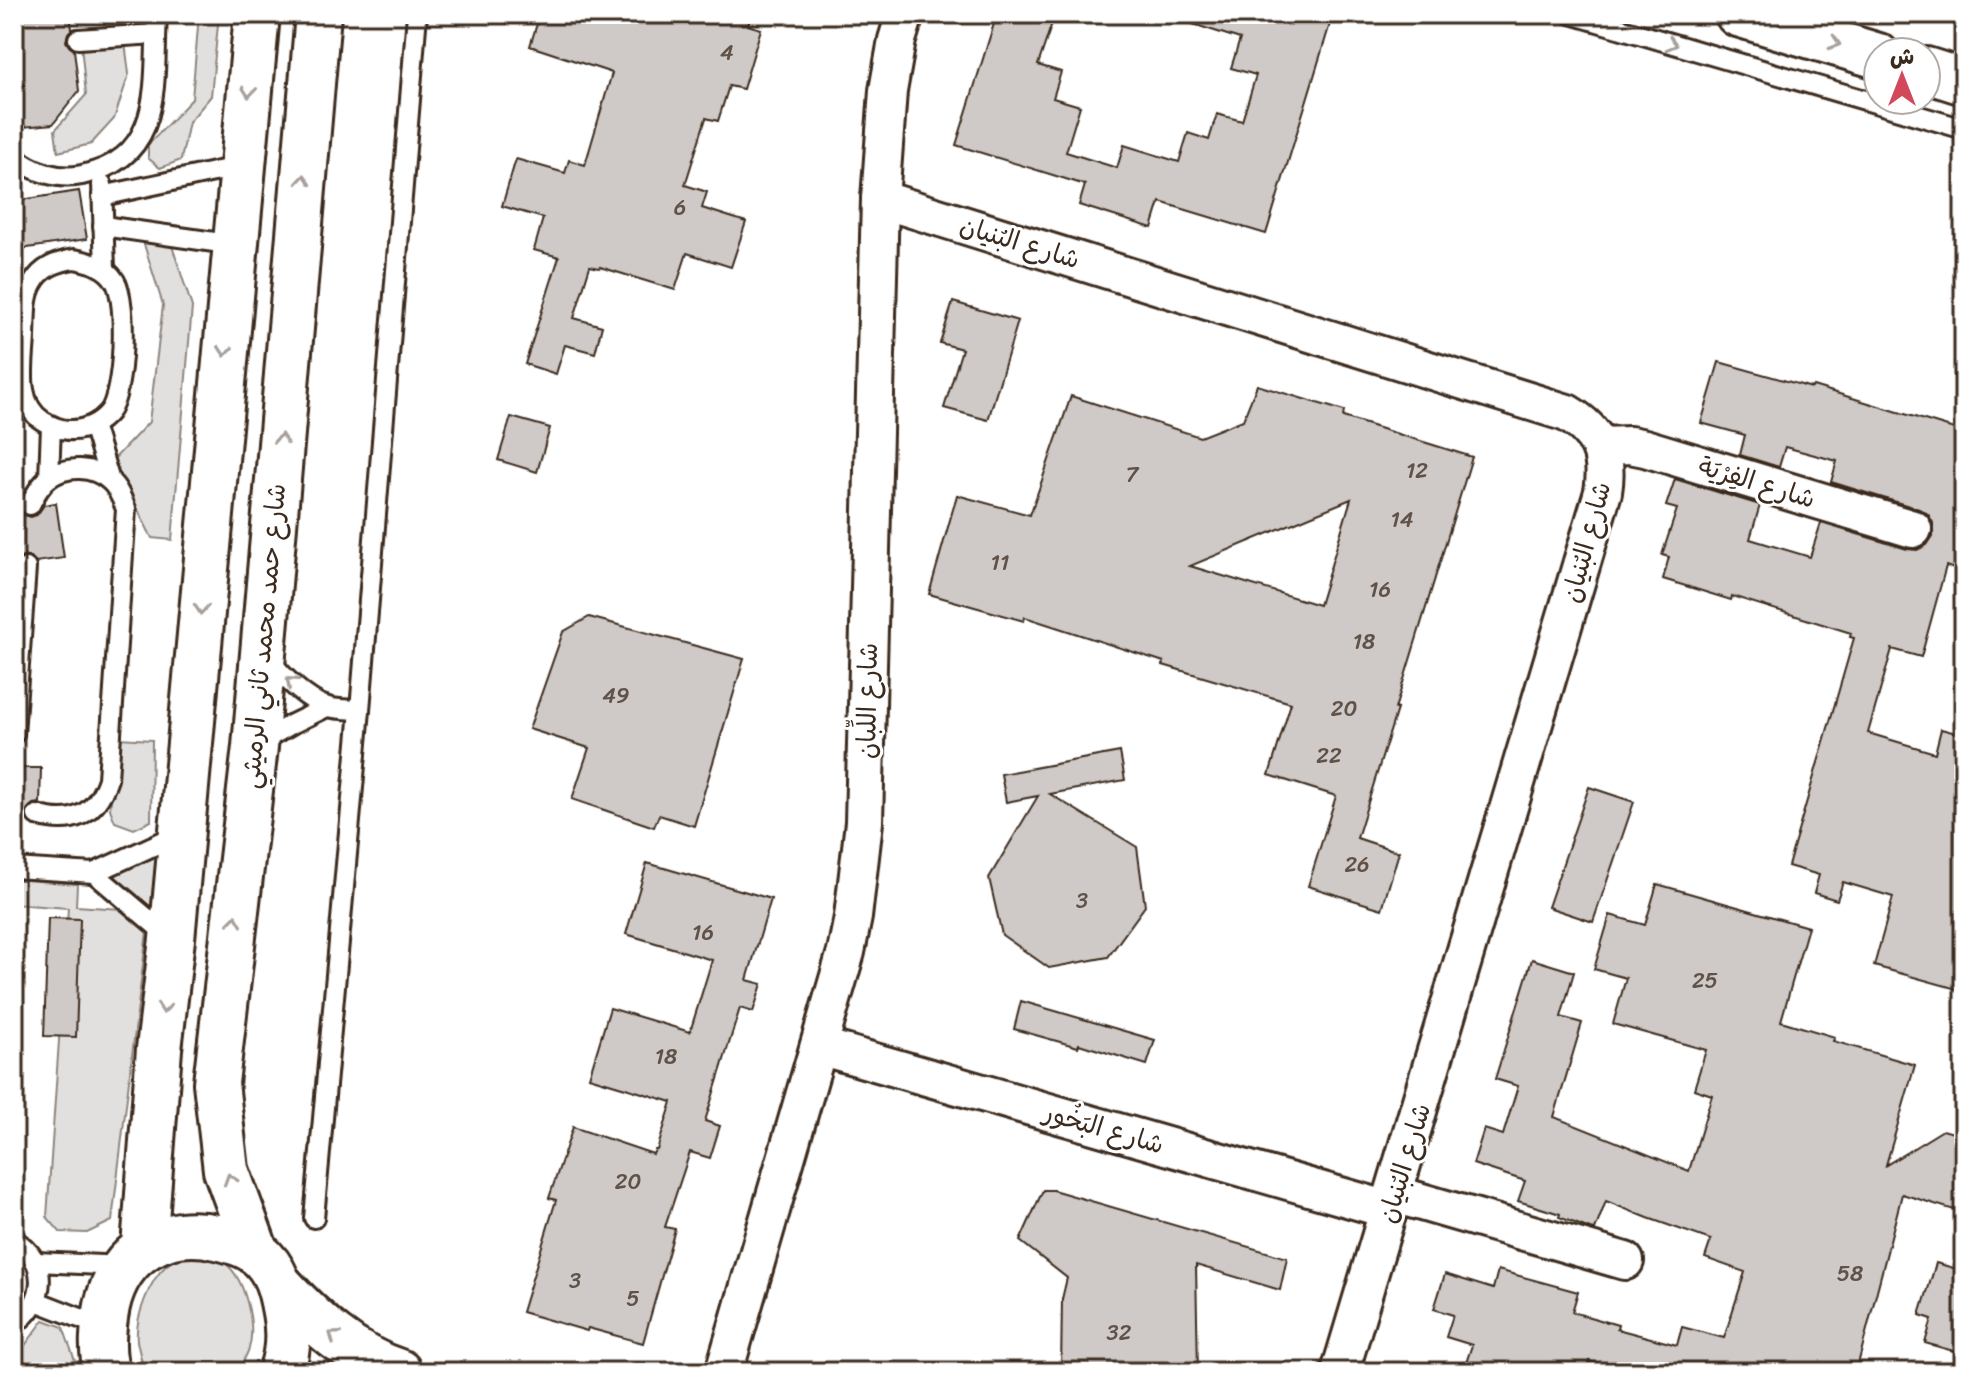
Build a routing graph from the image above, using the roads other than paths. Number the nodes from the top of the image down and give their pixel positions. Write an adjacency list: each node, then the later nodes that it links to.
1 (157, 14): 8 (lane)
2 (257, 14): 15 (main road, one-way to 15)
3 (318, 14): 30 (main road, شارع حمد محمد ثاني الرميثي, one-way to 3)
4 (417, 14): 32 (lane)
5 (905, 14): 18 (street, شارع اللِّبان)
6 (1571, 14): 13 (lane, one-way to 13)
7 (1738, 14): 10 (main road, one-way to 10)
8 (156, 34): 9 (lane); 16 (lane)
9 (78, 39)
10 (1862, 51)
11 (1942, 75): 12 (main road)
12 (1964, 82)
13 (1964, 129)
14 (14, 156): 16 (lane)
15 (242, 166): 17 (lane); 20 (main road)
16 (101, 171): 17 (lane)
17 (102, 196): 19 (lane)
18 (880, 199): 24 (street, شارع البُنيان); 40 (street, شارع اللِّبان)
19 (103, 226): 20 (lane); 21 (lane)
20 (235, 245): 36 (main road, one-way to 36)
21 (105, 269): 22 (lane); 23 (lane)
22 (93, 425): 23 (lane); 26 (lane)
23 (51, 426): 25 (lane)
24 (1600, 446): 28 (street, شارع الفِرْيَة); 41 (street, شارع البُنيان)
25 (49, 478): 26 (lane); 27 (lane)
26 (110, 481): 35 (lane)
27 (30, 505)
28 (1913, 529)
29 (26, 568): 33 (lane)
30 (262, 650): 31 (lane, one-way to 30); 34 (main road, شارع حمد محمد ثاني الرميثي)
31 (327, 707): 32 (lane); 34 (lane)
32 (360, 710): 42 (lane)
33 (14, 734)
34 (255, 747): 47 (main road, شارع حمد محمد ثاني الرميثي, one-way to 34)
35 (37, 815)
36 (181, 833): 38 (lane); 39 (main road)
37 (14, 868): 38 (lane)
38 (94, 873): 39 (lane)
39 (172, 939): 44 (main road, one-way to 44)
40 (819, 1046): 41 (street, شارع البَخُور); 54 (street, شارع اللِّبان)
41 (1392, 1202): 45 (street, شارع البَخُور); 55 (street, شارع البُنيان)
42 (314, 1218)
43 (14, 1240): 46 (lane)
44 (134, 1256): 46 (lane); 47 (main road); 50 (main road)
45 (1625, 1261)
46 (36, 1262): 48 (lane)
47 (268, 1268): 52 (main road); 53 (main road, one-way to 47)
48 (36, 1301): 49 (lane); 50 (lane)
49 (14, 1324)
50 (103, 1327): 51 (main road)
51 (107, 1372)
52 (281, 1372)
53 (399, 1372)
54 (724, 1372)
55 (1340, 1372)

